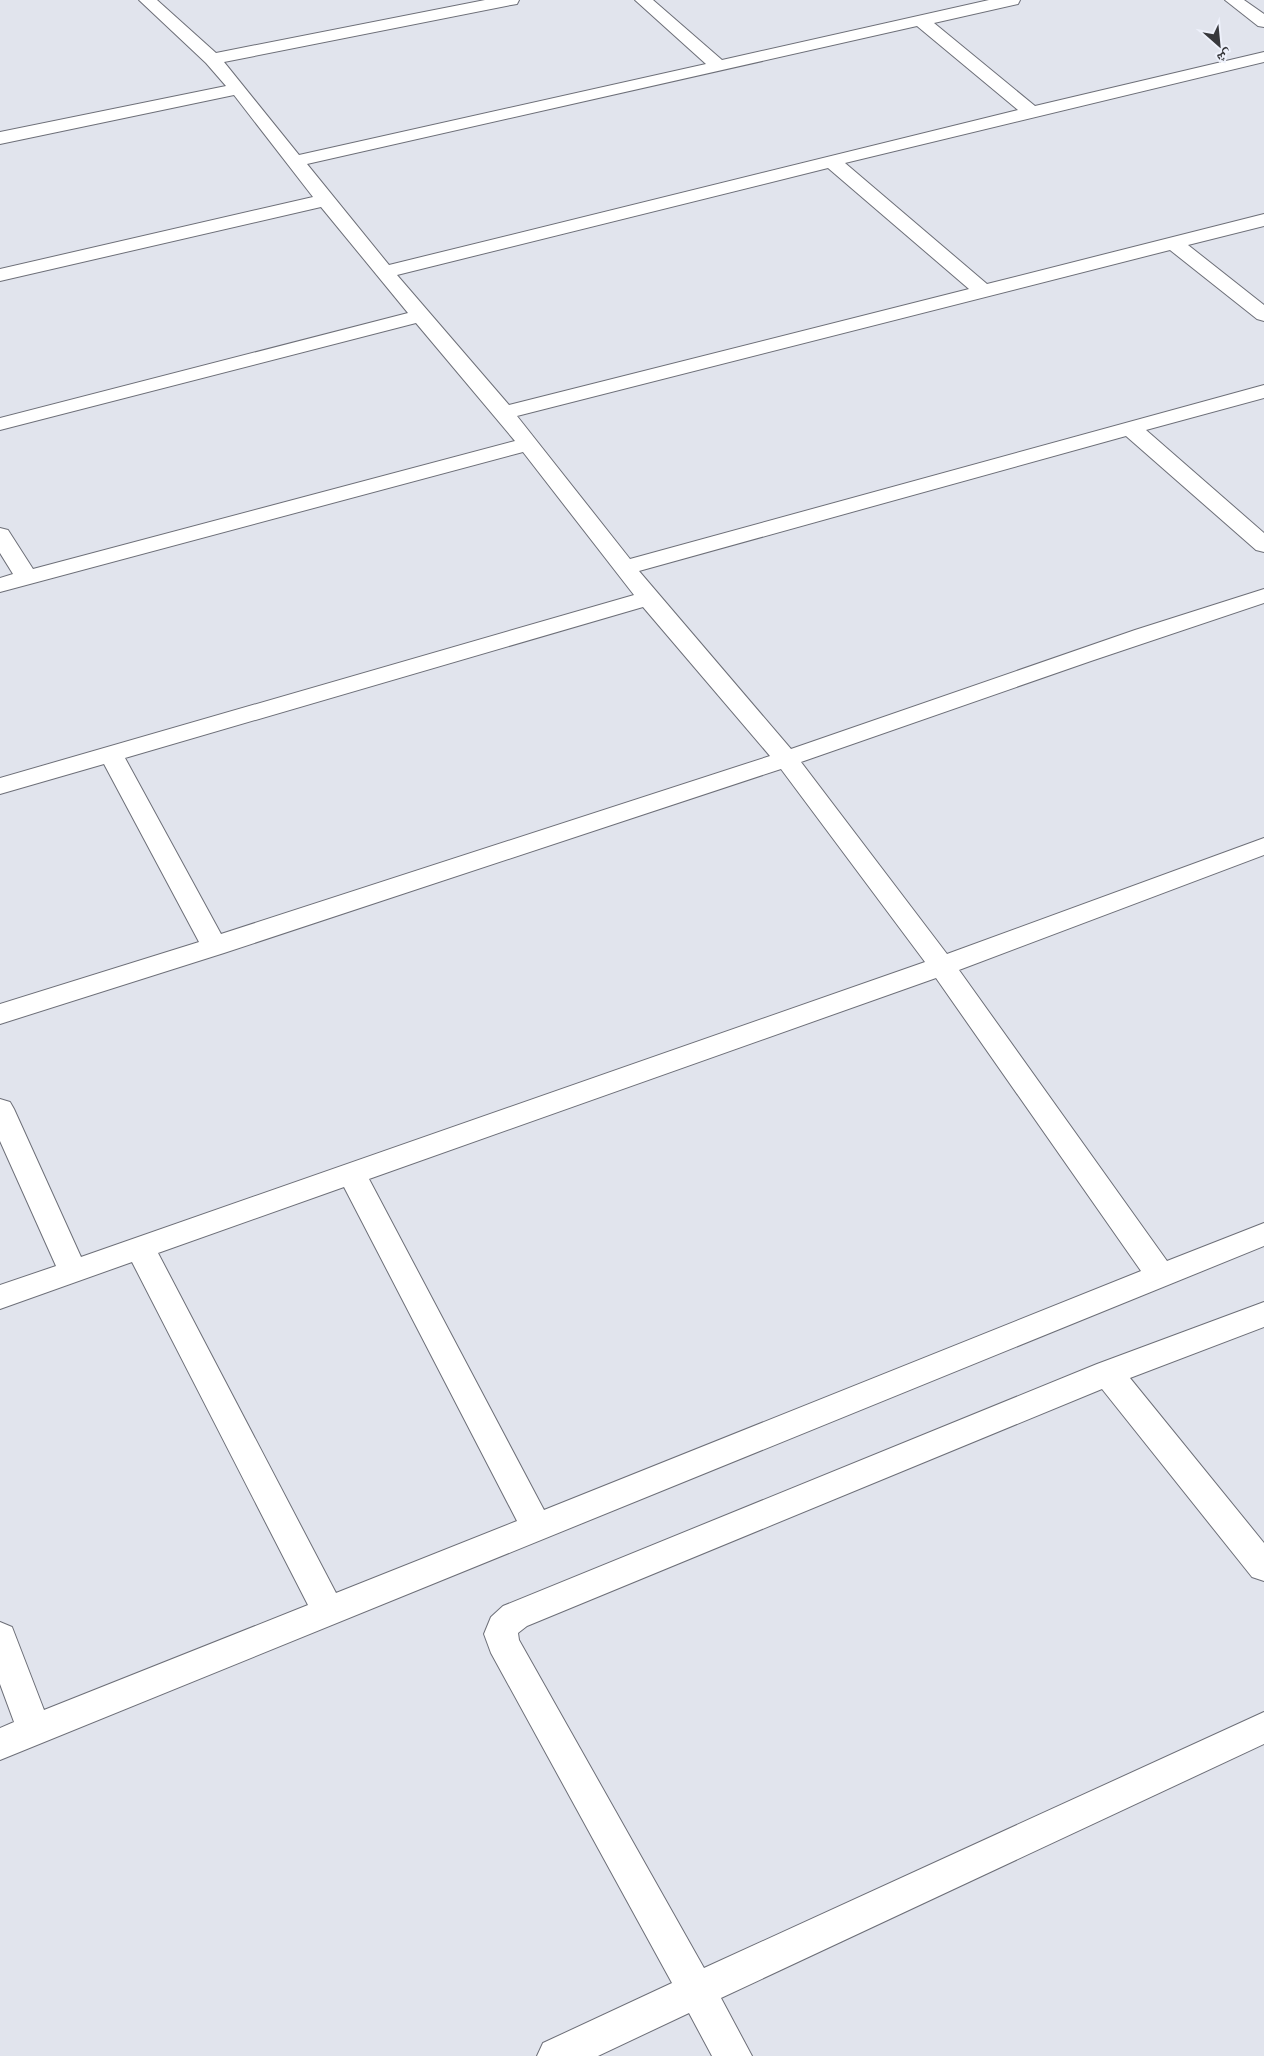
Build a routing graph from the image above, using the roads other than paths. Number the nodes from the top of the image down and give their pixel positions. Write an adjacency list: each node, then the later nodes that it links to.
1 (147, 0): 9 (street)
2 (511, 0): 9 (street)
3 (643, 0): 10 (street)
4 (1012, 0): 6 (street)
5 (1233, 0): 7 (street)
6 (920, 20): 10 (street); 12 (street)
7 (1264, 22)
8 (1264, 57): 12 (street)
9 (212, 59): 11 (street)
10 (719, 66): 14 (street)
11 (238, 89): 13 (street); 14 (street)
12 (1030, 111): 15 (street)
13 (0, 138)
14 (296, 161): 16 (street)
15 (832, 162): 19 (street); 21 (street)
16 (325, 200): 19 (street); 20 (street)
17 (1264, 220): 18 (street)
18 (1172, 242): 21 (street); 22 (street)
19 (385, 272): 23 (street)
20 (0, 275)
21 (982, 290): 25 (street)
22 (1264, 314)
23 (420, 316): 25 (street); 26 (street)
24 (1264, 391): 27 (street)
25 (504, 413): 28 (street)
26 (0, 424)
27 (1130, 428): 30 (street); 31 (street)
28 (529, 444): 31 (street); 32 (street)
29 (0, 535): 32 (street)
30 (1264, 545)
31 (624, 568): 35 (street)
32 (27, 578): 33 (street)
33 (0, 585)
34 (1264, 596): 37 (street)
35 (648, 598): 36 (street); 37 (street)
36 (111, 755): 38 (street); 40 (street)
37 (786, 759): 40 (street); 41 (street)
38 (0, 786)
39 (1264, 846): 41 (street)
40 (215, 946): 42 (street)
41 (942, 966): 44 (street); 48 (street)
42 (0, 1014)
43 (0, 1109): 47 (street)
44 (351, 1173): 46 (street); 52 (street)
45 (1264, 1234): 48 (street)
46 (140, 1248): 47 (street); 54 (street)
47 (73, 1271): 49 (street)
48 (1160, 1274): 52 (street)
49 (0, 1297)
50 (1264, 1314): 51 (street)
51 (1108, 1373): 53 (street); 59 (street)
52 (537, 1528): 54 (street)
53 (1264, 1567)
54 (329, 1612): 57 (street)
55 (0, 1638): 57 (street)
56 (1264, 1727): 59 (street)
57 (34, 1730): 58 (street)
58 (0, 1744)
59 (698, 1991): 60 (street); 61 (street)
60 (556, 2056)
61 (733, 2056)

